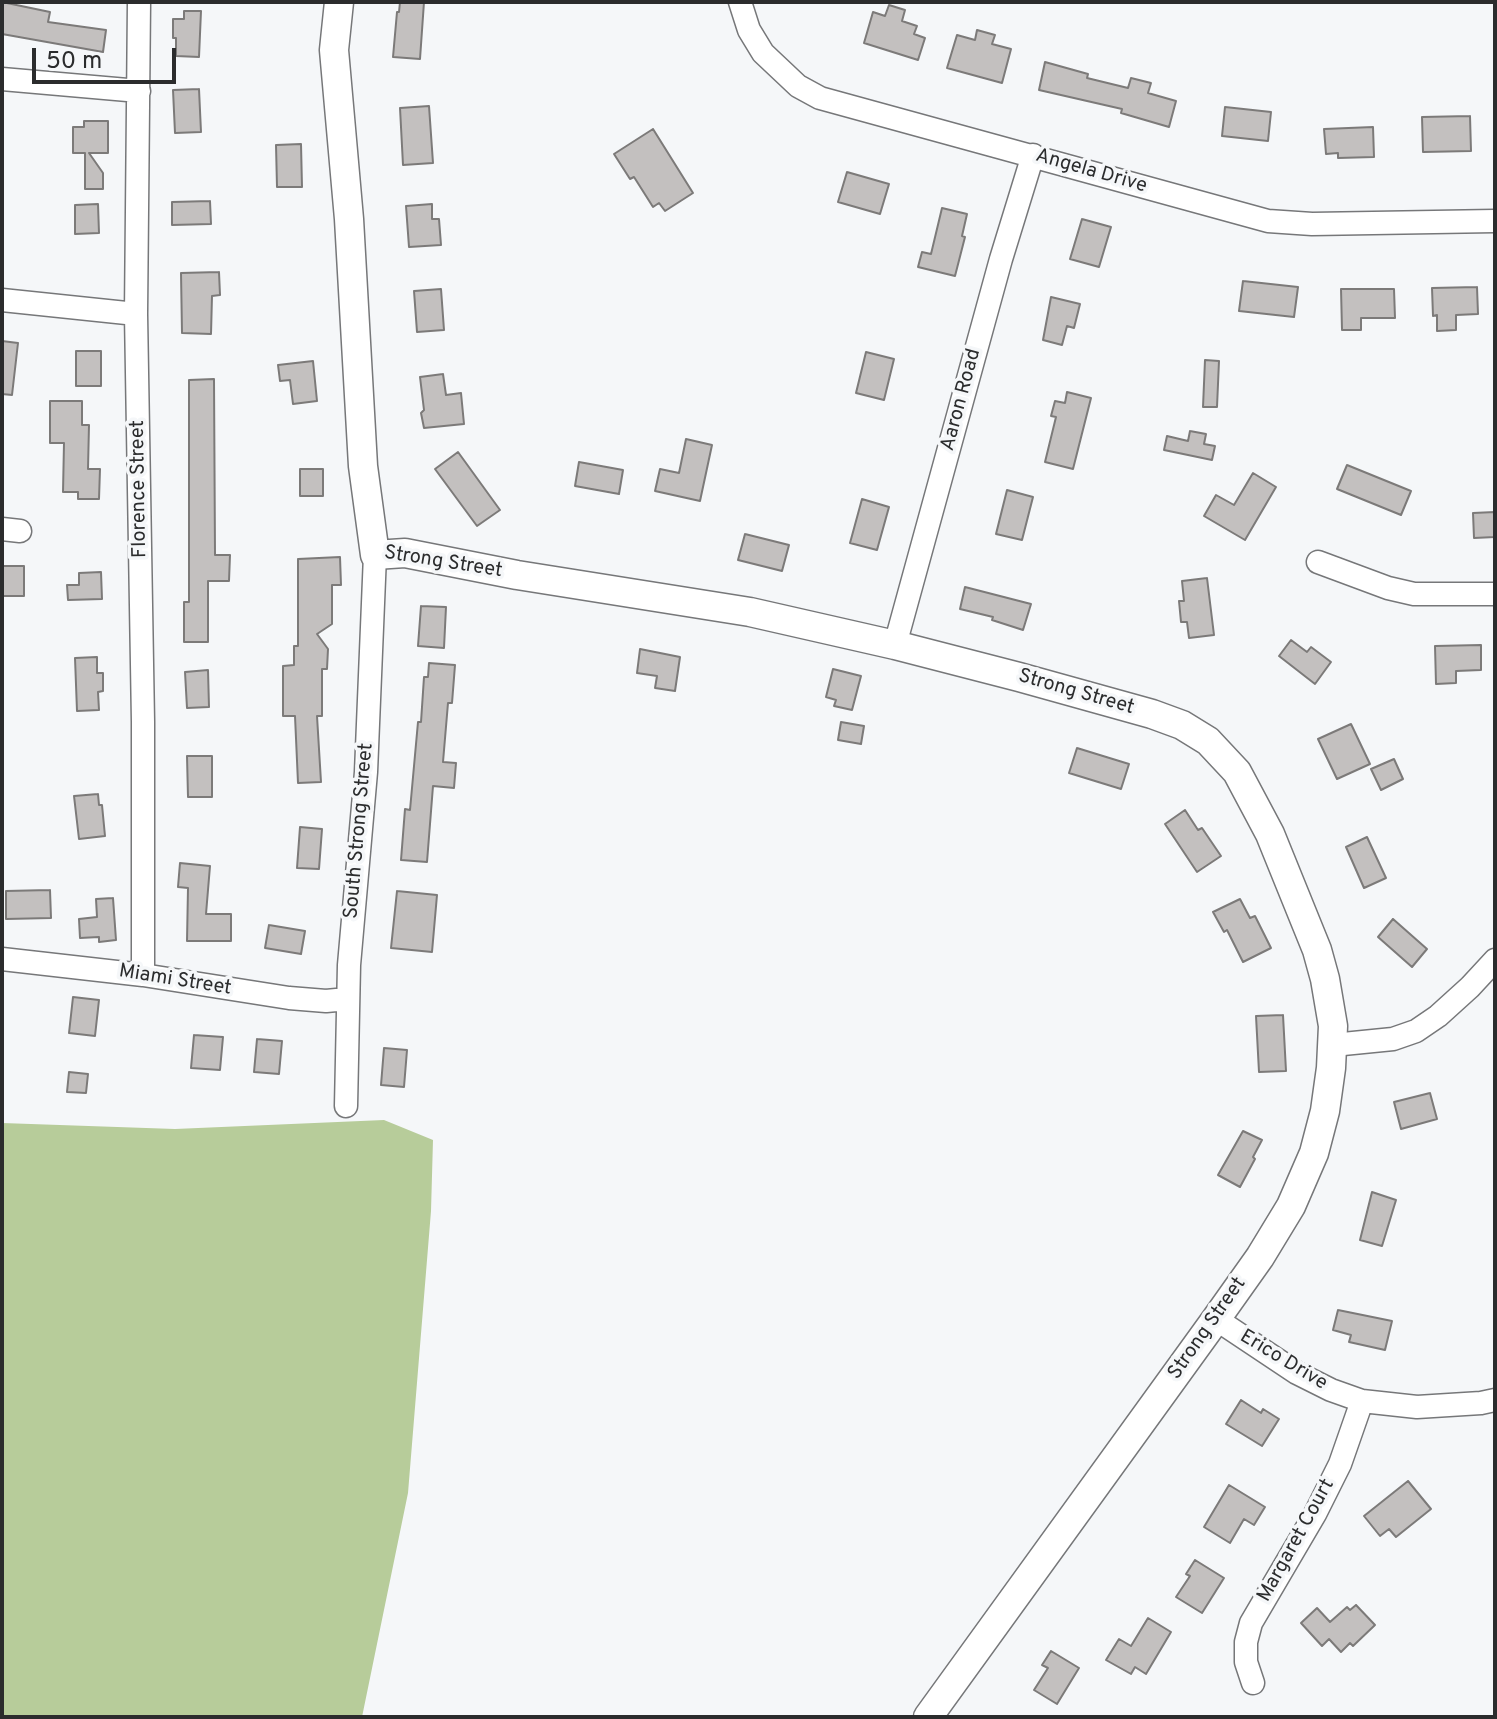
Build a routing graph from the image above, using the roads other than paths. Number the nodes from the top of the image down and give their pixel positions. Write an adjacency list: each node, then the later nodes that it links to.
1 (139, 2): 5 (street, Florence Street)
2 (339, 2): 10 (street, Strong Street)
3 (740, 2): 6 (street, Angela Drive)
4 (2, 79): 5 (street)
5 (139, 91): 9 (street, Florence Street)
6 (1033, 155): 7 (street, Angela Drive); 13 (street, Aaron Road)
7 (1495, 221)
8 (2, 300): 9 (street)
9 (136, 314): 16 (street, Florence Street)
10 (375, 555): 13 (street, Strong Street); 17 (street, South Strong Street)
11 (1318, 562): 12 (street)
12 (1495, 594)
13 (895, 645): 18 (street, Strong Street)
14 (2, 959): 16 (street, Miami Street)
15 (1495, 960): 18 (street)
16 (143, 975): 17 (street, Miami Street)
17 (347, 999): 19 (street, South Strong Street)
18 (1333, 1045): 20 (street, Strong Street)
19 (346, 1106)
20 (1216, 1319): 22 (street, Erico Drive); 24 (street, Strong Street)
21 (1495, 1400): 22 (street, Erico Drive)
22 (1362, 1401): 23 (street, Margaret Court)
23 (1253, 1683)
24 (928, 1717)

